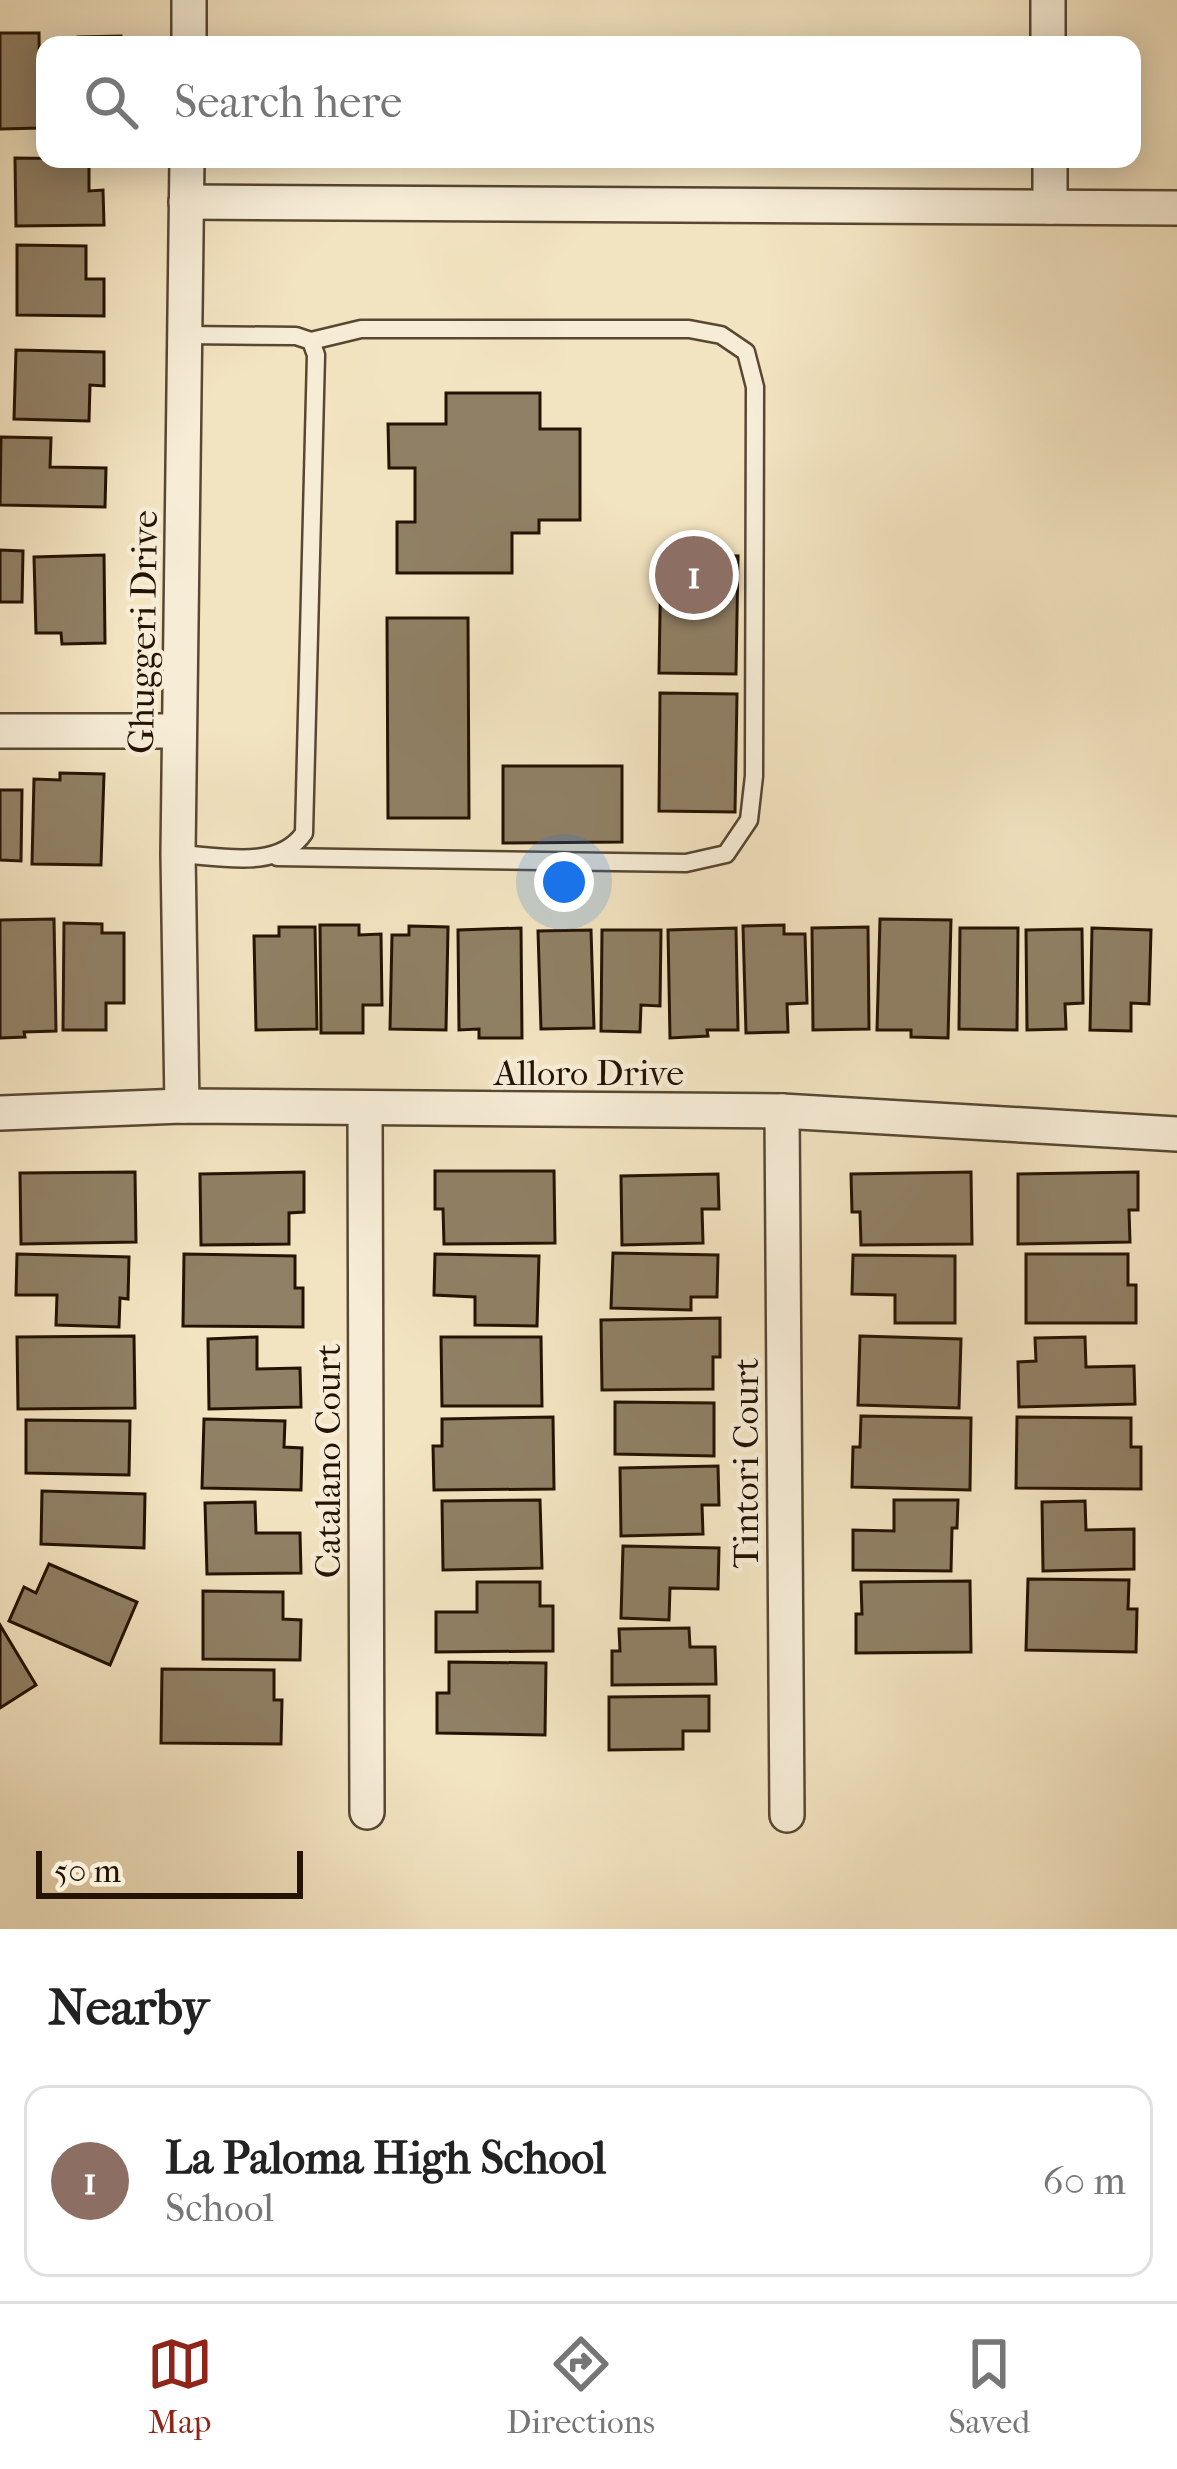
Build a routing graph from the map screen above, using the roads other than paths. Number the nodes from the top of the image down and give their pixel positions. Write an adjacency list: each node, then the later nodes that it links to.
1 (189, 0): 3 (street)
2 (1048, 0): 4 (street)
3 (189, 36)
4 (1048, 36)
5 (187, 168): 7 (street, Ghuggeri Drive)
6 (1050, 168): 8 (street)
7 (186, 202): 8 (street); 10 (street, Ghuggeri Drive)
8 (1051, 208): 9 (street)
9 (1177, 208)
10 (184, 334): 11 (lane); 12 (street, Ghuggeri Drive)
11 (310, 341): 15 (lane); 15 (lane)
12 (179, 730): 13 (street); 14 (street, Ghuggeri Drive)
13 (0, 731)
14 (178, 854): 15 (lane); 16 (street, Ghuggeri Drive)
15 (277, 856)
16 (182, 1106): 17 (street, Alloro Drive); 19 (street, Alloro Drive)
17 (365, 1110): 18 (street, Alloro Drive); 21 (street, Catalano Court)
18 (782, 1111): 20 (street, Alloro Drive); 22 (street, Tintori Court)
19 (0, 1112)
20 (1177, 1134)
21 (367, 1812)
22 (787, 1815)

